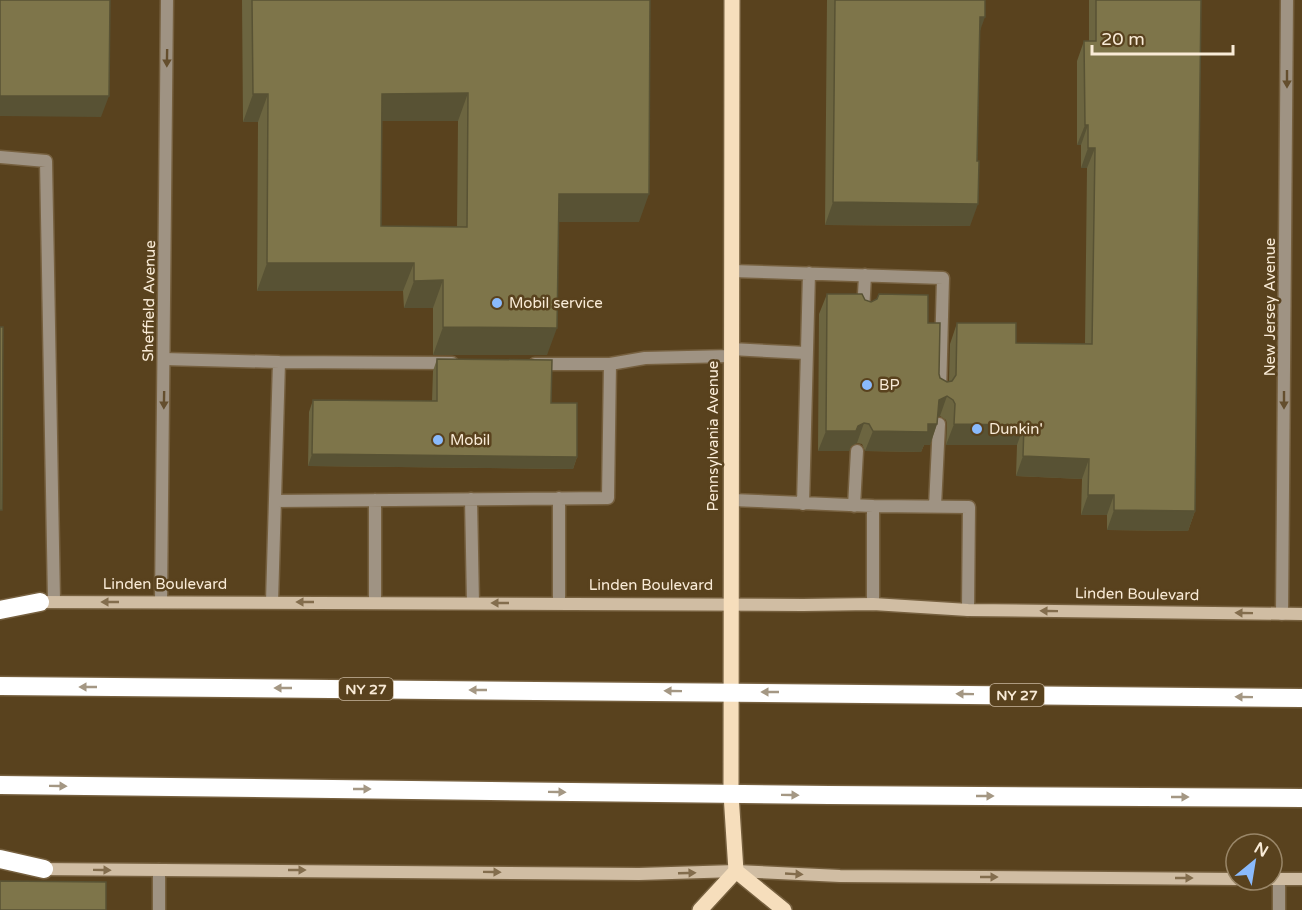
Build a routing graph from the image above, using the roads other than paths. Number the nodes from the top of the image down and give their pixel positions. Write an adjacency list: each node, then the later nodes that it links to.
1 (167, 0): 11 (street, Sheffield Avenue, one-way to 11)
2 (732, 0): 5 (main road, Pennsylvania Avenue)
3 (1287, 0): 39 (street, New Jersey Avenue, one-way to 39)
4 (0, 157): 29 (street)
5 (732, 271): 6 (street); 9 (main road, Pennsylvania Avenue)
6 (809, 273): 7 (street); 10 (street)
7 (865, 275): 8 (street); 16 (street)
8 (863, 314)
9 (731, 353): 10 (street); 15 (street); 22 (main road, Pennsylvania Avenue)
10 (806, 353): 24 (street)
11 (164, 359): 12 (street); 30 (street, Sheffield Avenue, one-way to 30)
12 (279, 362): 13 (street); 23 (street)
13 (468, 363)
14 (527, 363): 15 (street)
15 (610, 364): 19 (street)
16 (940, 394)
17 (939, 424): 27 (street)
18 (856, 451): 25 (street)
19 (559, 498): 20 (street); 34 (street)
20 (471, 499): 21 (street); 33 (street)
21 (375, 500): 23 (street); 32 (street)
22 (732, 500): 24 (street); 35 (main road, Pennsylvania Avenue)
23 (275, 501): 31 (street)
24 (803, 504): 25 (street)
25 (854, 506): 26 (street)
26 (873, 506): 27 (street); 36 (street)
27 (935, 507): 38 (street)
28 (0, 601): 29 (street, Linden Boulevard)
29 (47, 601): 30 (street, Linden Boulevard, one-way to 29); 37 (highway)
30 (161, 602): 31 (street, Linden Boulevard)
31 (272, 602): 32 (street, Linden Boulevard, one-way to 31)
32 (375, 602): 33 (street, Linden Boulevard)
33 (473, 603): 34 (street, Linden Boulevard, one-way to 33)
34 (559, 603): 35 (street, Linden Boulevard)
35 (731, 603): 36 (street, Linden Boulevard); 42 (main road, Pennsylvania Avenue)
36 (873, 604): 38 (street, Linden Boulevard)
37 (0, 610)
38 (968, 610): 39 (street, Linden Boulevard, one-way to 38)
39 (1282, 614): 40 (street, Linden Boulevard)
40 (1302, 614)
41 (0, 686): 42 (highway, NY 27, one-way to 41)
42 (731, 692): 43 (highway, NY 27, one-way to 42); 45 (main road, Pennsylvania Avenue)
43 (1302, 698)
44 (0, 785): 45 (highway, one-way to 45)
45 (731, 794): 46 (highway, one-way to 46); 51 (main road, Pennsylvania Avenue)
46 (1302, 798)
47 (0, 859): 49 (highway)
48 (0, 869): 49 (street)
49 (44, 869): 50 (street, one-way to 50)
50 (159, 870): 51 (street, one-way to 51); 56 (street)
51 (735, 871): 52 (street, one-way to 52); 57 (main road); 58 (main road)
52 (1224, 879)
53 (1284, 879): 54 (street)
54 (1302, 879)
55 (1277, 892): 59 (street)
56 (159, 910)
57 (700, 910)
58 (784, 910)
59 (1279, 910)

